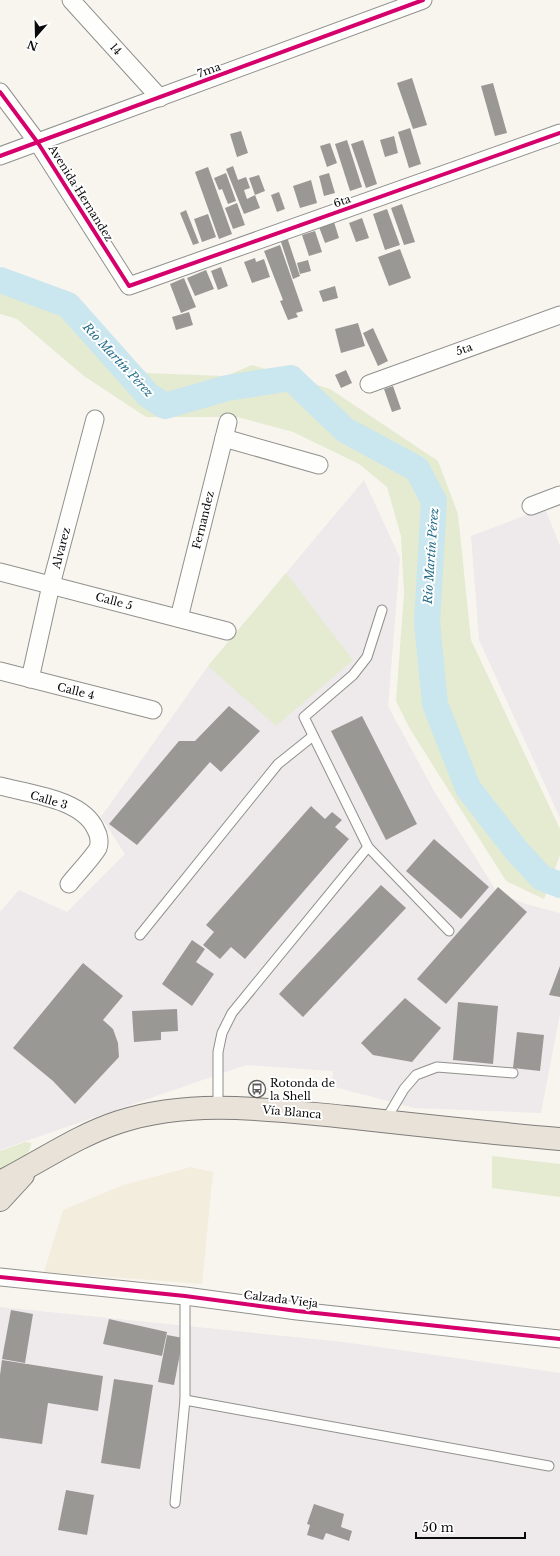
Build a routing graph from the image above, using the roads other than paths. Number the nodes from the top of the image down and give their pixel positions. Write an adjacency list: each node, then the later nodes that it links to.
1 (71, 0): 4 (street, 14)
2 (423, 0): 4 (street, 7ma)
3 (0, 92): 6 (street, Avenida Hernandez)
4 (160, 98): 6 (street, 7ma)
5 (560, 133): 8 (street, 6ta)
6 (38, 143): 7 (street, 7ma); 8 (street, Avenida Hernandez)
7 (0, 156)
8 (129, 286)
9 (560, 315): 10 (street, 5ta)
10 (369, 384)
11 (95, 419): 18 (street, Alvarez)
12 (228, 422): 13 (street, Fernandez)
13 (224, 438): 14 (street); 20 (street, Fernandez)
14 (318, 465)
15 (560, 495): 16 (street)
16 (531, 506)
17 (0, 572): 18 (street, Calle 5)
18 (51, 585): 20 (street, Calle 5); 23 (street, Alvarez)
19 (382, 610): 25 (lane)
20 (179, 618): 21 (street, Calle 5)
21 (227, 631)
22 (0, 671): 23 (street, Calle 4)
23 (30, 679): 24 (street, Calle 4)
24 (153, 710)
25 (313, 736): 27 (lane); 30 (lane)
26 (0, 786): 28 (street, Calle 3)
27 (368, 847): 29 (lane); 32 (lane)
28 (69, 884)
29 (449, 930)
30 (140, 935)
31 (513, 1074): 33 (lane)
32 (218, 1107): 33 (main road, Vía Blanca); 35 (main road, Vía Blanca)
33 (385, 1121): 34 (main road, Vía Blanca)
34 (560, 1139)
35 (34, 1164): 36 (main road, Vía Blanca); 37 (main road, Vía Blanca)
36 (0, 1182)
37 (0, 1200)
38 (0, 1277): 39 (street, Calzada Vieja)
39 (185, 1296): 40 (street, Calzada Vieja); 41 (lane)
40 (560, 1339)
41 (185, 1400): 42 (lane); 43 (lane)
42 (549, 1466)
43 (175, 1503)

